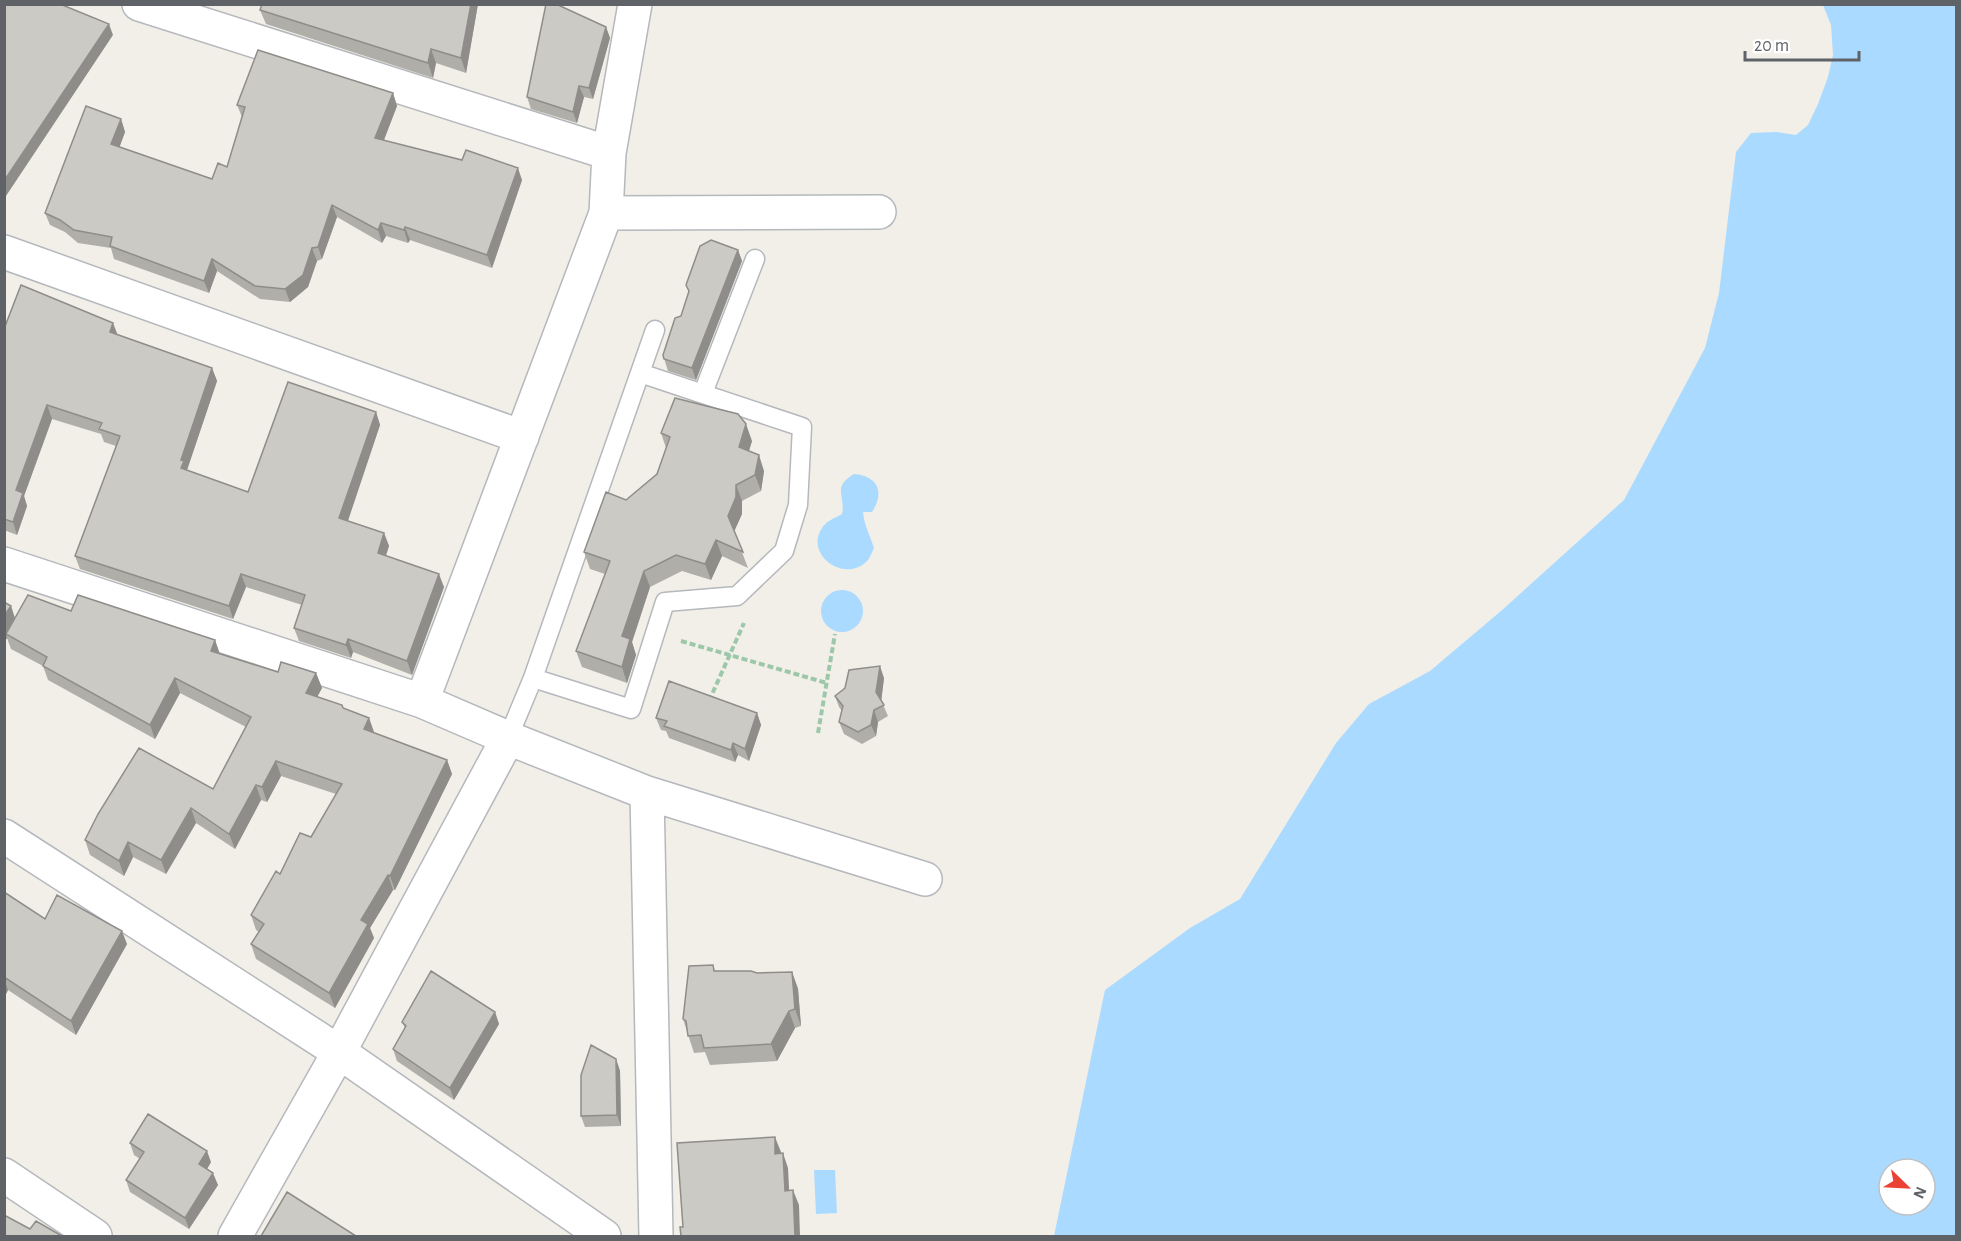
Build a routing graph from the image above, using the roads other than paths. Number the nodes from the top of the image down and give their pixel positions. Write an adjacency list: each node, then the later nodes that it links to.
1 (139, 4): 3 (street)
2 (635, 4): 3 (street)
3 (609, 153): 5 (street)
4 (879, 212): 5 (street)
5 (606, 213): 11 (street)
6 (4, 252): 11 (street)
7 (754, 259): 10 (lane)
8 (655, 330): 9 (lane)
9 (640, 373): 10 (lane); 13 (lane)
10 (703, 393): 13 (lane)
11 (522, 437): 14 (street)
12 (4, 564): 14 (street)
13 (533, 678): 15 (lane)
14 (422, 702): 15 (street)
15 (508, 738): 16 (street); 19 (street)
16 (647, 793): 18 (street); 24 (street)
17 (4, 837): 19 (street)
18 (925, 879)
19 (339, 1052): 22 (street); 23 (street)
20 (4, 1175): 21 (street)
21 (95, 1236)
22 (235, 1236)
23 (604, 1236)
24 (656, 1236)

